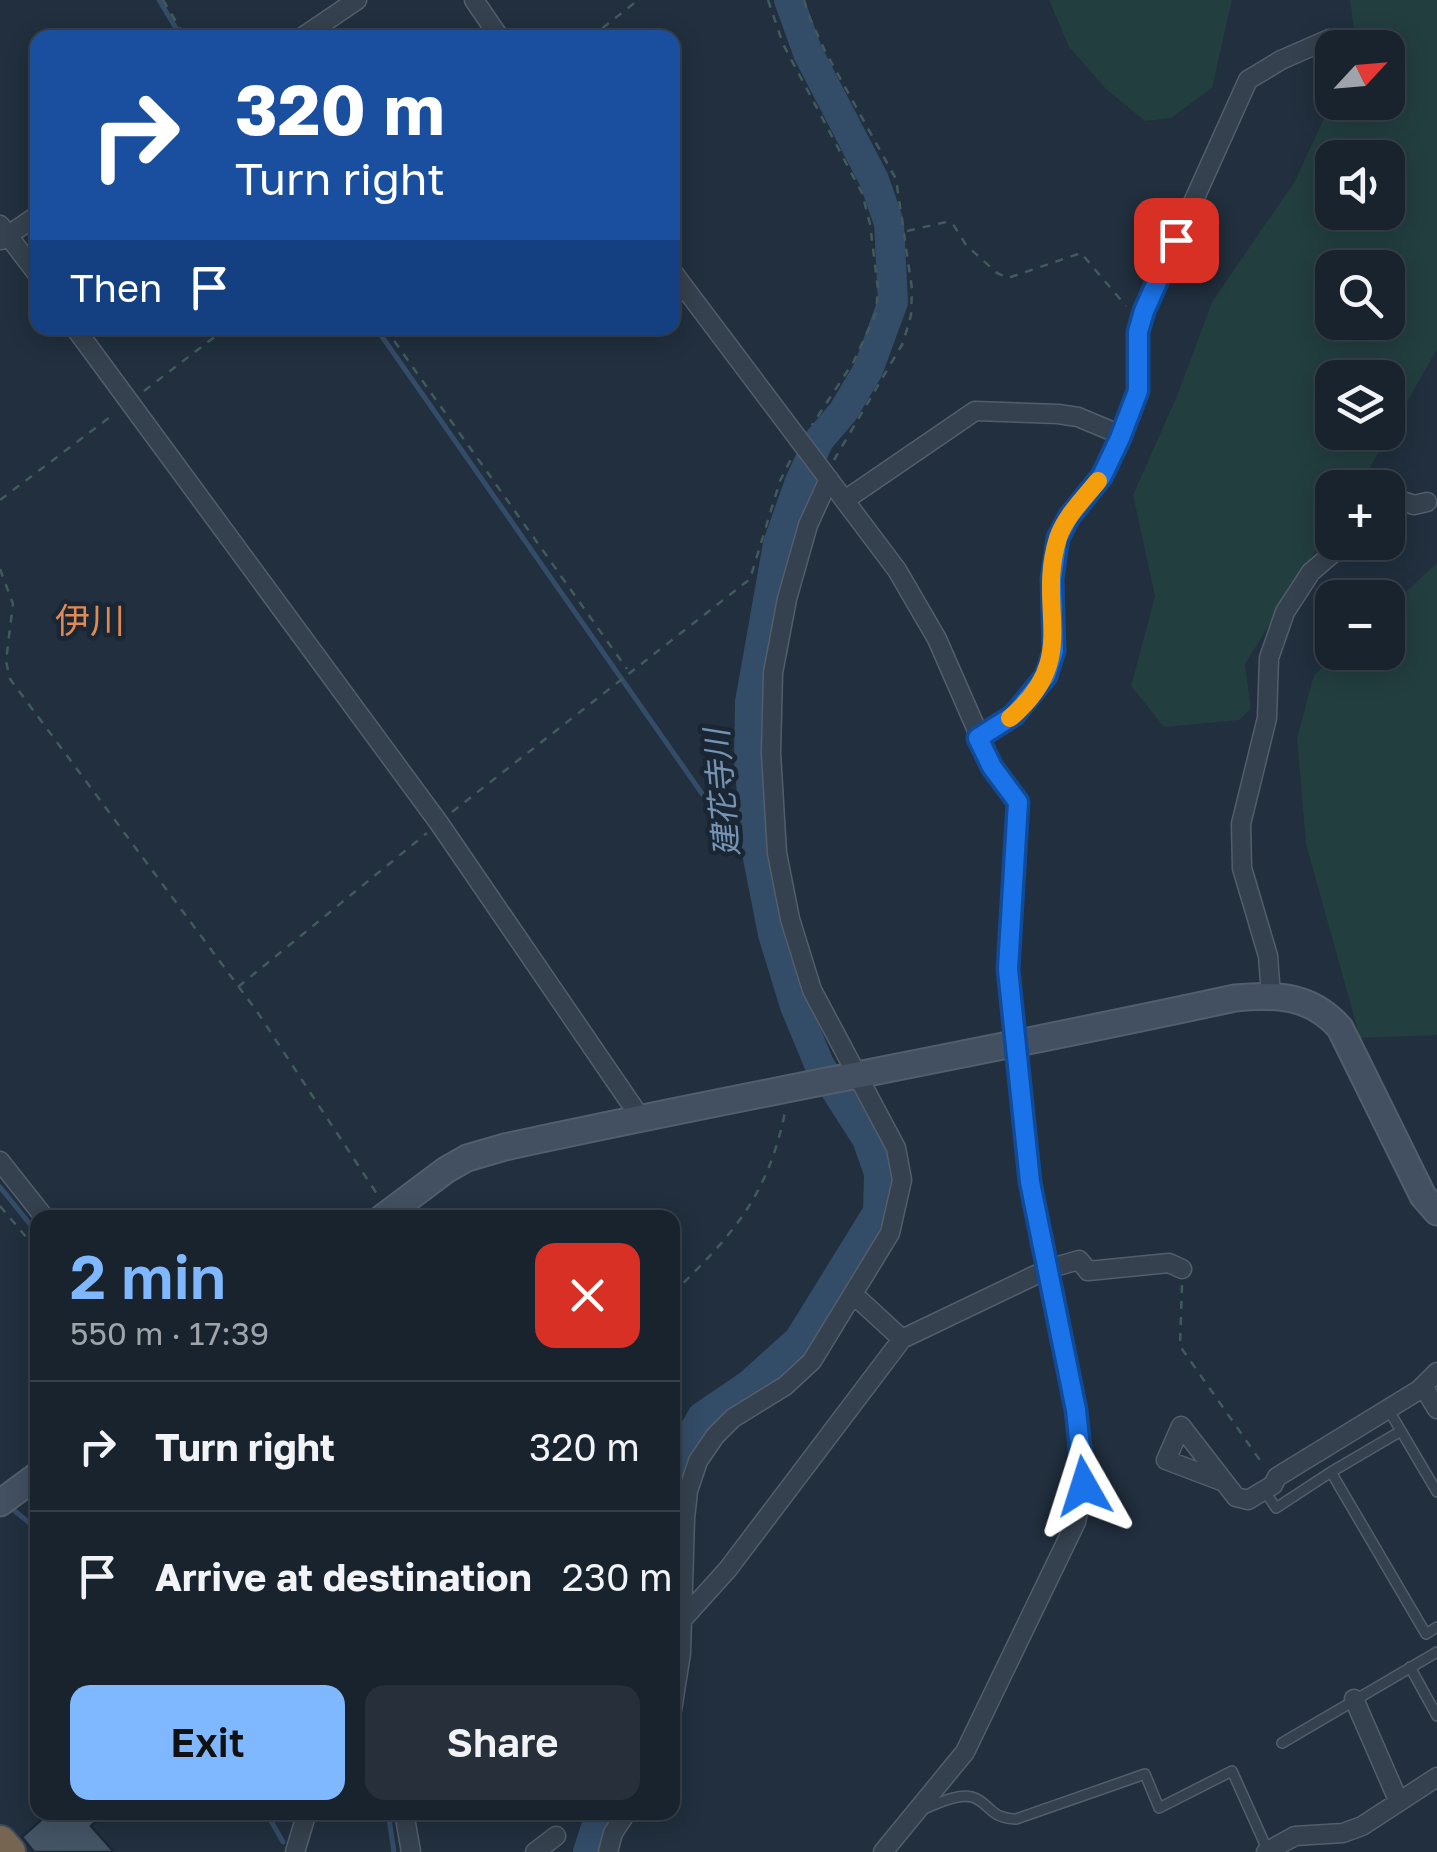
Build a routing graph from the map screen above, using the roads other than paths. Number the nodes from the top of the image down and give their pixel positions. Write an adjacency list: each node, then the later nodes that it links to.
1 (357, 0): 3 (street)
2 (474, 0): 4 (street)
3 (313, 30)
4 (495, 30)
5 (1315, 45): 11 (street)
6 (30, 219): 7 (street)
7 (3, 234): 8 (street)
8 (30, 265)
9 (680, 282): 12 (street)
10 (80, 335): 21 (street)
11 (1121, 435): 13 (street); 17 (street)
12 (829, 479): 13 (street); 20 (street)
13 (845, 500): 17 (street)
14 (1405, 501): 15 (street)
15 (1427, 502)
16 (1325, 560): 18 (street)
17 (978, 738): 19 (street)
18 (1272, 995): 19 (street); 25 (street)
19 (1018, 1045): 20 (street); 26 (street)
20 (854, 1075): 21 (street); 28 (street)
21 (640, 1118): 24 (street)
22 (0, 1161): 23 (street)
23 (39, 1210)
24 (392, 1210)
25 (1437, 1212)
26 (1048, 1268): 27 (street); 29 (street); 53 (street)
27 (1182, 1269)
28 (853, 1294): 29 (street); 41 (street)
29 (902, 1339): 43 (street)
30 (1437, 1372): 31 (street)
31 (1423, 1386): 32 (street); 33 (street)
32 (1388, 1409): 34 (lane); 38 (street)
33 (1437, 1409)
34 (1401, 1430): 35 (lane); 39 (lane)
35 (1331, 1472): 38 (lane); 44 (lane)
36 (30, 1481): 40 (street)
37 (1224, 1482): 38 (street)
38 (1268, 1487)
39 (1437, 1492)
40 (0, 1503)
41 (680, 1515)
42 (680, 1552): 43 (street)
43 (682, 1620): 46 (street)
44 (1437, 1628)
45 (1437, 1652): 47 (lane)
46 (680, 1659)
47 (1410, 1667): 48 (lane); 49 (lane)
48 (1354, 1699): 50 (lane); 52 (street)
49 (1437, 1716)
50 (1282, 1743)
51 (1437, 1777): 52 (street)
52 (1398, 1800): 59 (street)
53 (919, 1811): 59 (lane); 65 (street)
54 (305, 1820): 61 (street)
55 (405, 1820): 62 (street)
56 (621, 1820): 64 (street)
57 (556, 1836): 63 (street)
58 (0, 1842): 60 (highway)
59 (1267, 1851)
60 (9, 1852)
61 (295, 1852)
62 (411, 1852)
63 (536, 1852)
64 (608, 1852)
65 (883, 1852)

